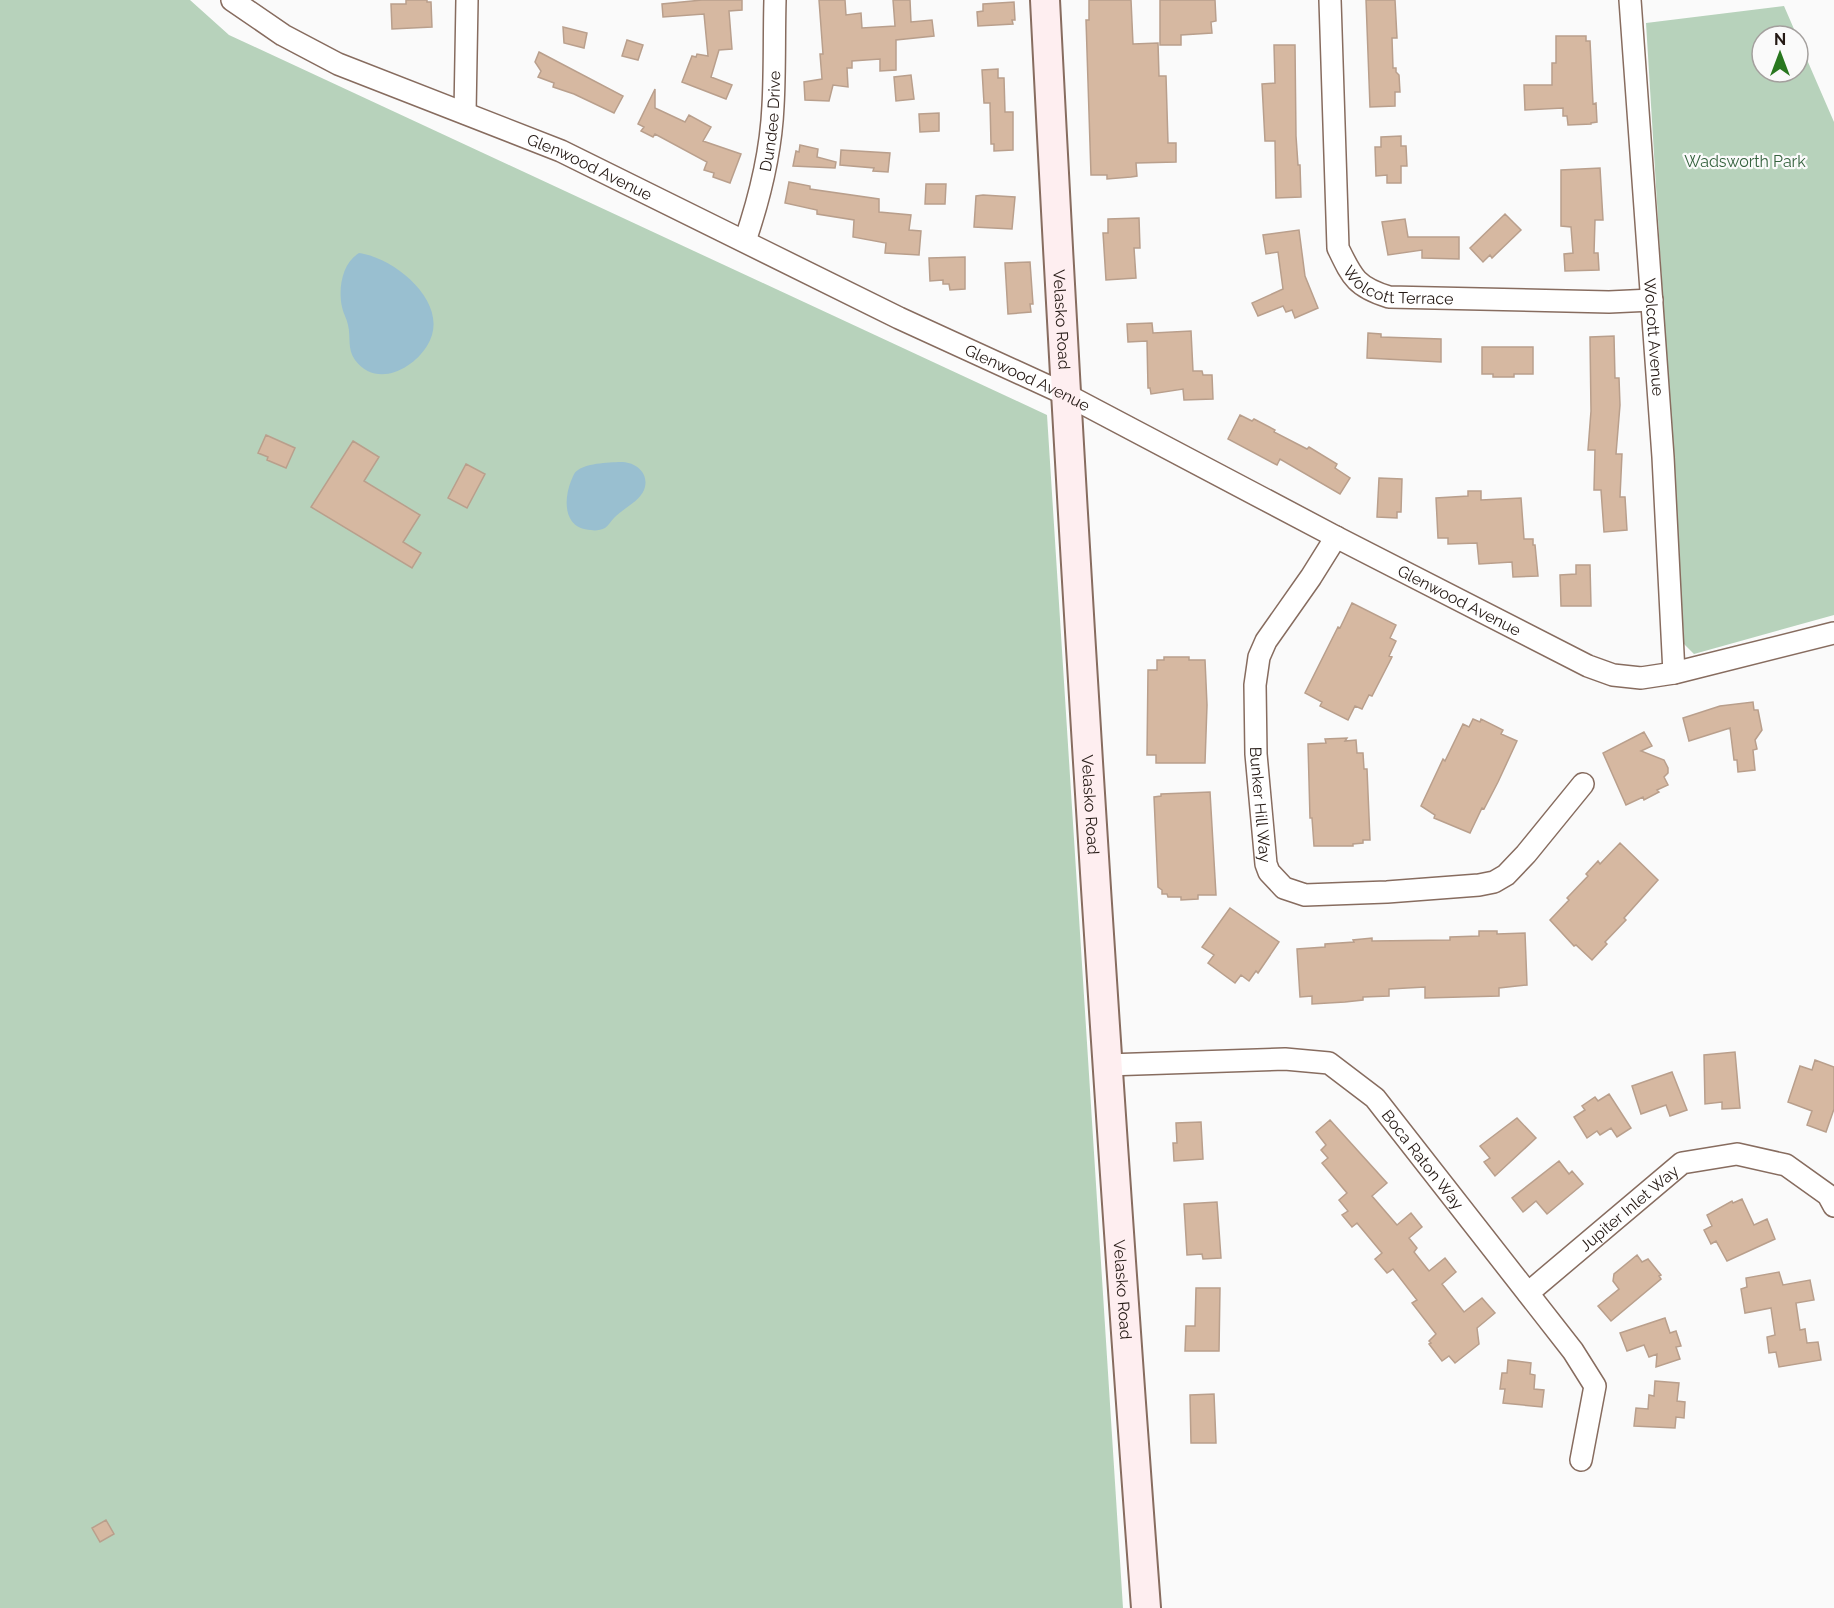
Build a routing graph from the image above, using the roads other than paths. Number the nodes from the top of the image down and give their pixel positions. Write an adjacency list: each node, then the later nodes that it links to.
1 (467, 0): 7 (street)
2 (775, 0): 8 (street, Dundee Drive)
3 (1045, 0): 10 (street, Velasko Road)
4 (1330, 0): 9 (street, Wolcott Terrace)
5 (1630, 0): 9 (street, Wolcott Avenue)
6 (242, 4): 7 (street, Glenwood Avenue)
7 (465, 113): 8 (street, Glenwood Avenue)
8 (745, 241): 10 (street, Glenwood Avenue)
9 (1652, 300): 13 (street, Wolcott Avenue)
10 (1065, 394): 11 (street, Glenwood Avenue); 15 (street, Velasko Road)
11 (1336, 537): 13 (street, Glenwood Avenue); 14 (street, Bunker Hill Way)
12 (1834, 633): 13 (street, Glenwood Avenue)
13 (1674, 673)
14 (1583, 784)
15 (1107, 1065): 17 (street, Boca Raton Way); 19 (street, Velasko Road)
16 (1834, 1206): 17 (street, Jupiter Inlet Way)
17 (1528, 1293): 18 (street, Boca Raton Way)
18 (1581, 1460)
19 (1146, 1608)

